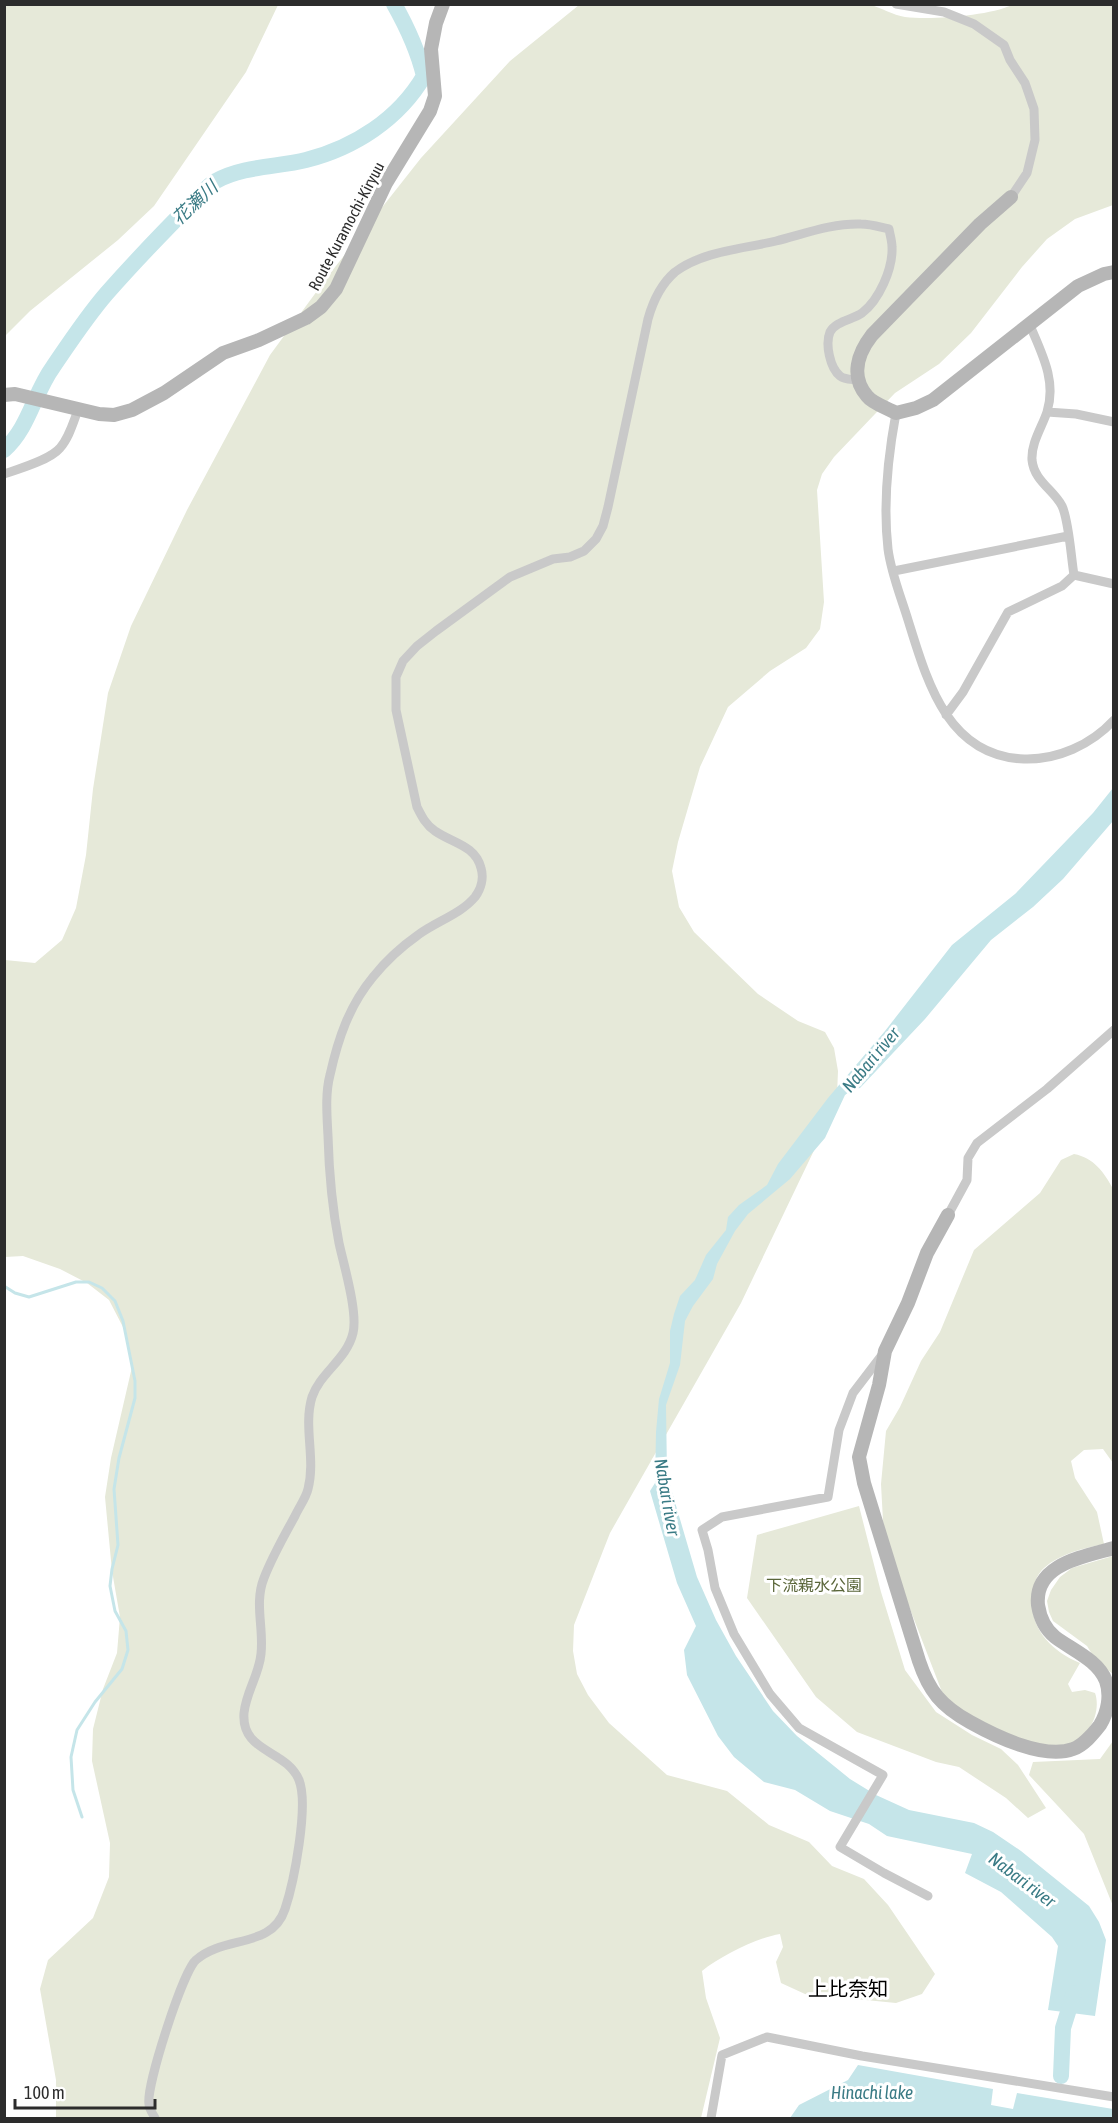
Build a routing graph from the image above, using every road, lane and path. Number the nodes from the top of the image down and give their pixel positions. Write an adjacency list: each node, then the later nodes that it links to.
1 (443, 4): 8 (street, Route Kuramochi-Kiryuu)
2 (896, 4): 3 (street)
3 (1011, 197): 6 (street)
4 (1113, 272): 5 (street)
5 (1029, 323): 9 (street); 10 (street)
6 (858, 380): 10 (street); 25 (street)
7 (10, 394): 8 (street, Route Kuramochi-Kiryuu)
8 (78, 411): 12 (street)
9 (1047, 412): 11 (street); 13 (street)
10 (896, 413): 14 (street)
11 (1113, 422)
12 (4, 474)
13 (1068, 536): 14 (street); 15 (street)
14 (894, 571): 17 (street)
15 (1074, 575): 16 (street); 17 (street)
16 (1113, 584)
17 (946, 715): 18 (street)
18 (1113, 720)
19 (1113, 1030): 20 (street)
20 (948, 1215): 21 (street)
21 (885, 1351): 22 (street); 23 (street)
22 (1113, 1548)
23 (928, 1896)
24 (1113, 2097): 26 (street)
25 (155, 2118)
26 (711, 2118)

